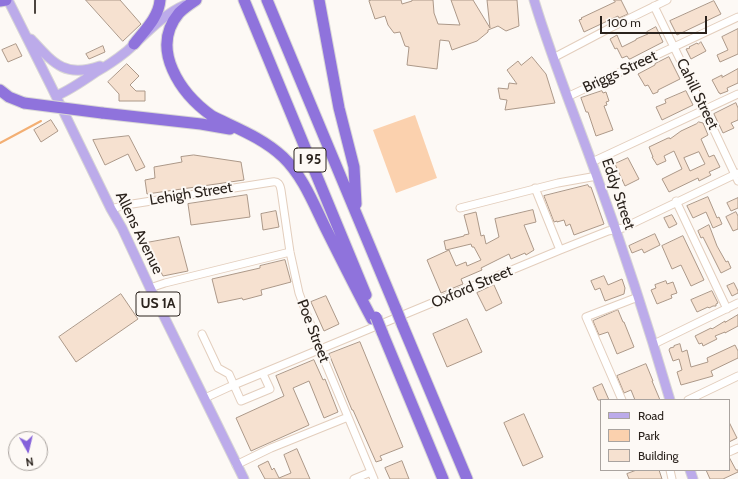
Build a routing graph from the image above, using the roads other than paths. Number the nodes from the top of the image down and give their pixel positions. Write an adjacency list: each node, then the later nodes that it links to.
1 (7, 0): 9 (highway); 14 (main road, Allens Avenue / US 1A)
2 (160, 0): 15 (highway)
3 (196, 0): 15 (main road); 24 (highway)
4 (267, 0): 33 (highway, I 95)
5 (319, 0): 13 (highway)
6 (322, 0): 13 (highway)
7 (534, 0): 17 (main road, Eddy Street)
8 (667, 0): 11 (street)
9 (0, 1)
10 (244, 2): 41 (highway, I 95)
11 (654, 6): 16 (street, Cahill Street); 17 (street)
12 (738, 17): 16 (street, Briggs Street)
13 (323, 20): 33 (highway)
14 (23, 31): 18 (main road); 21 (main road, Allens Avenue / US 1A)
15 (134, 44): 18 (main road)
16 (674, 47): 22 (street, Briggs Street); 23 (street, Cahill Street)
17 (553, 58): 22 (main road, Eddy Street)
18 (111, 62): 21 (main road)
19 (0, 90): 24 (highway, bridge)
20 (738, 94): 23 (street)
21 (56, 96): 32 (main road, Allens Avenue / US 1A)
22 (568, 97): 25 (main road, Eddy Street)
23 (704, 109): 25 (street); 27 (street, Cahill Street)
24 (256, 137): 41 (highway)
25 (592, 162): 26 (main road, Eddy Street)
26 (597, 176): 29 (street); 34 (main road, Eddy Street)
27 (737, 176): 30 (street, Oxford Street)
28 (272, 182): 32 (street, Lehigh Street); 36 (street, Poe Street)
29 (535, 188): 31 (street); 35 (street)
30 (676, 201): 34 (street, Oxford Street); 40 (street)
31 (460, 208)
32 (111, 209): 37 (main road, Allens Avenue / US 1A)
33 (356, 212): 59 (highway, I 95, bridge)
34 (616, 230): 35 (street, Oxford Street); 38 (main road, Eddy Street)
35 (560, 250): 44 (street, Oxford Street)
36 (290, 252): 37 (street); 44 (street, Poe Street)
37 (150, 288): 48 (main road, Allens Avenue / US 1A)
38 (638, 296): 43 (main road, Eddy Street); 49 (street)
39 (738, 303): 40 (street)
40 (727, 309): 43 (street)
41 (374, 318): 58 (highway, I 95, bridge)
42 (202, 334): 47 (street)
43 (654, 344): 50 (main road, Eddy Street)
44 (320, 350): 45 (street, Oxford Street); 52 (street, Poe Street)
45 (263, 374): 47 (street, Oxford Street); 47 (street)
46 (738, 376): 51 (street)
47 (234, 386): 48 (street, Oxford Street)
48 (205, 398): 53 (main road, Allens Avenue / US 1A)
49 (622, 399)
50 (670, 399)
51 (690, 399)
52 (348, 417): 53 (street); 54 (street, Poe Street)
53 (236, 465): 55 (main road, Allens Avenue / US 1A)
54 (371, 472): 56 (street); 57 (street, Poe Street)
55 (244, 479)
56 (354, 479)
57 (374, 479)
58 (443, 479)
59 (467, 479)

